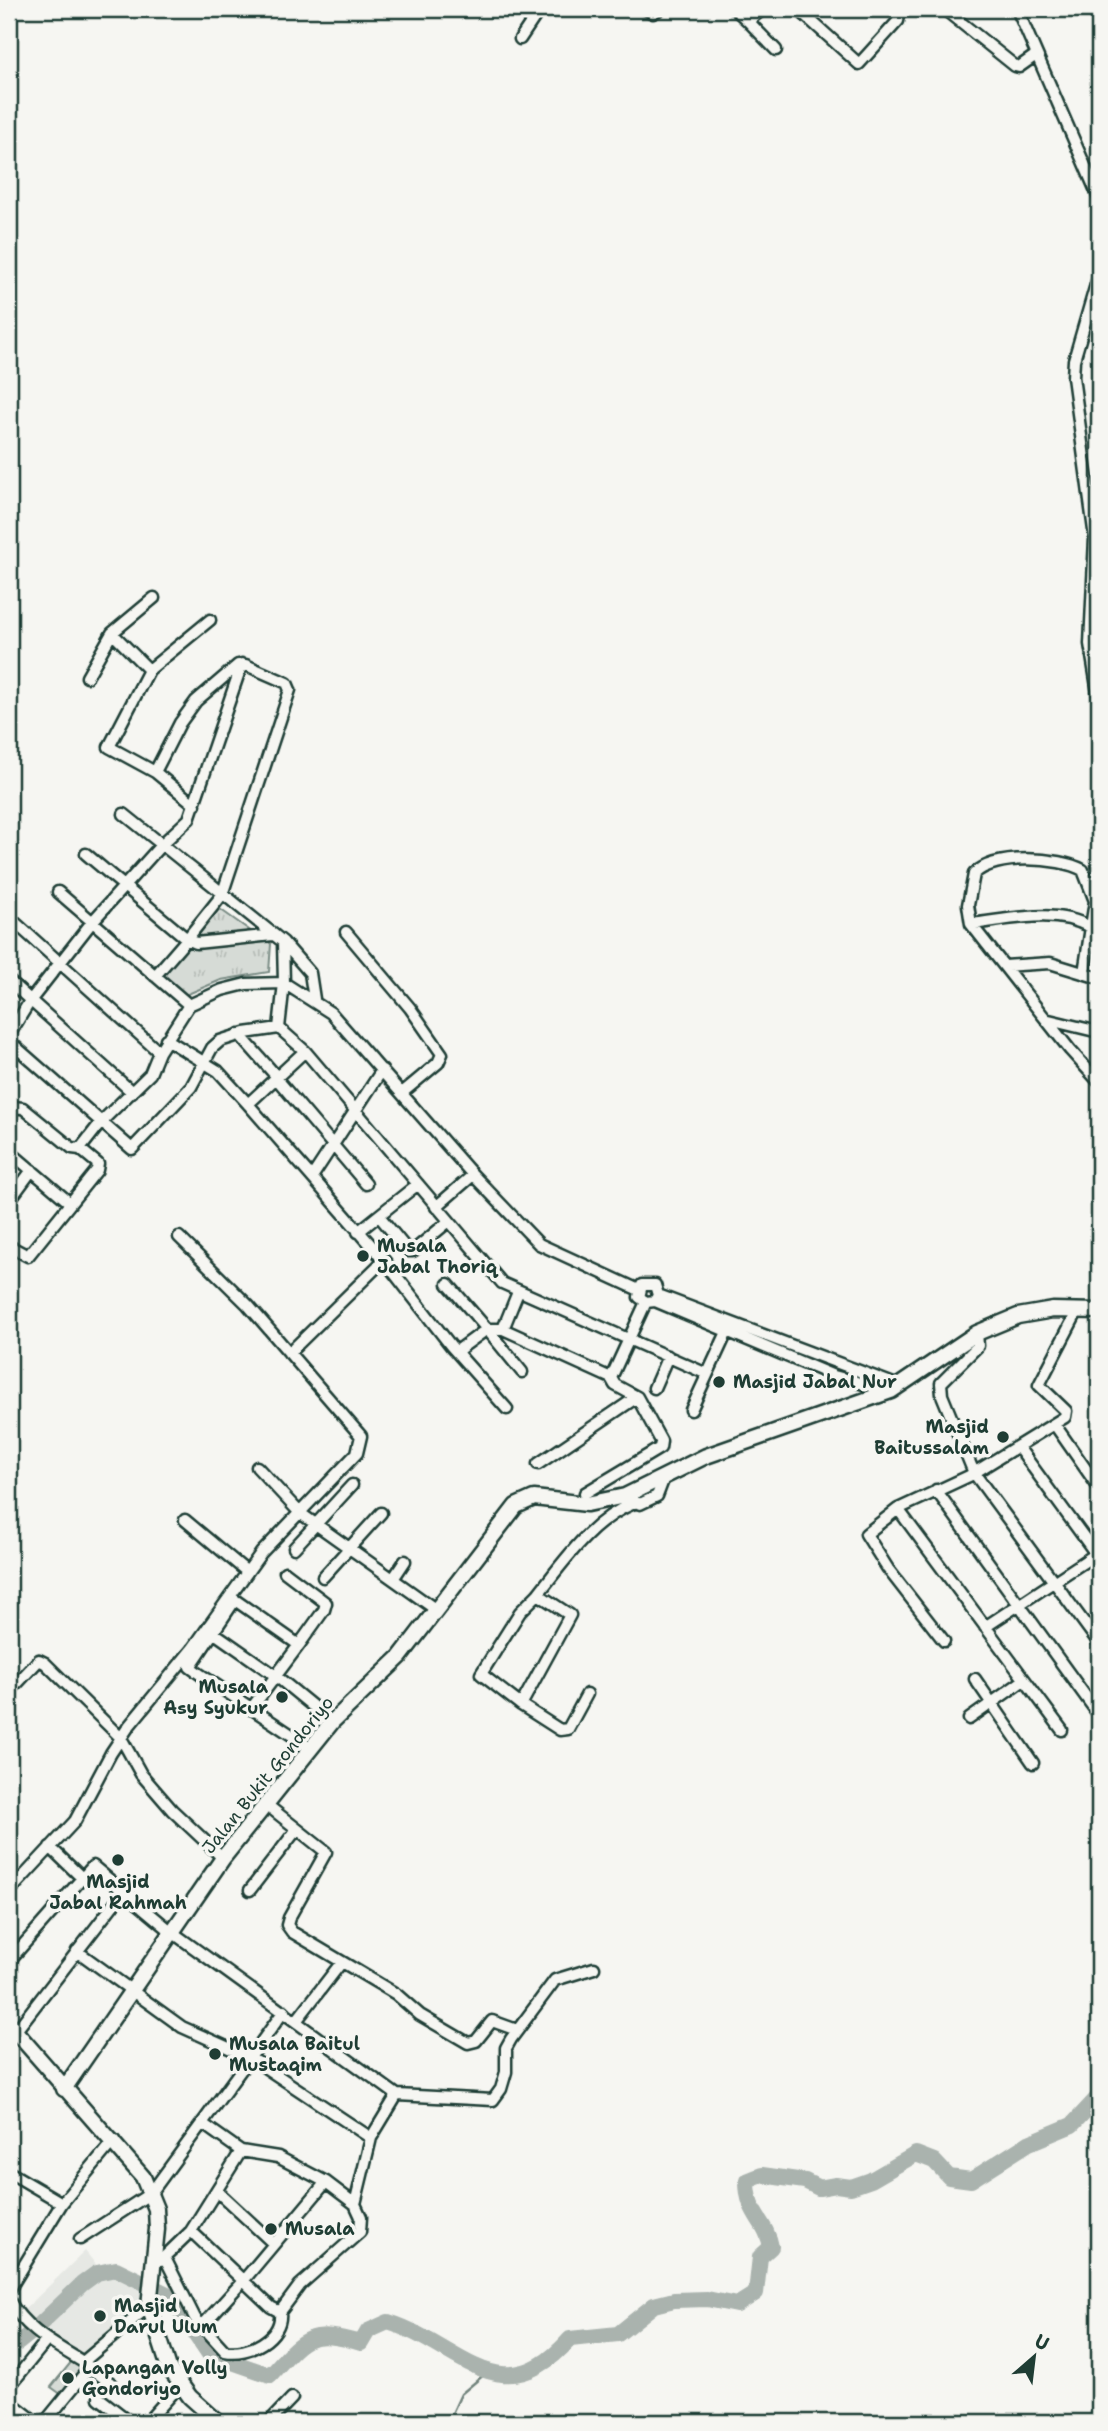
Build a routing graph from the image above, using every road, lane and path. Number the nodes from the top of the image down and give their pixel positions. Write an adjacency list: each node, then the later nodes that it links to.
1 (540, 9): 11 (street)
2 (646, 9): 3 (street)
3 (660, 9)
4 (734, 9): 10 (street)
5 (763, 9): 10 (street)
6 (798, 9): 7 (street)
7 (894, 9)
8 (944, 9): 13 (street)
9 (1017, 9): 13 (street)
10 (748, 21): 12 (street)
11 (520, 39)
12 (776, 50)
13 (1036, 55): 14 (street)
14 (1099, 198)
15 (1099, 274): 22 (street)
16 (154, 598): 18 (street)
17 (210, 620): 20 (street)
18 (113, 633): 20 (street); 21 (street)
19 (242, 664): 23 (street); 24 (street); 30 (street)
20 (149, 670): 23 (street)
21 (86, 677)
22 (1099, 699)
23 (155, 772): 24 (street)
24 (195, 805): 26 (street)
25 (124, 814): 26 (street)
26 (162, 844): 28 (street); 30 (street)
27 (86, 854): 28 (street)
28 (124, 885): 32 (street); 37 (street)
29 (58, 892): 32 (street)
30 (222, 895): 36 (street); 37 (street)
31 (9, 917): 39 (street)
32 (92, 922): 39 (street); 42 (street)
33 (971, 923): 34 (street); 34 (street); 40 (street)
34 (1090, 928): 41 (street)
35 (346, 932): 63 (street)
36 (274, 934): 37 (street); 38 (street)
37 (187, 939): 42 (street)
38 (282, 942): 45 (street); 46 (street)
39 (61, 962): 47 (street); 57 (street)
40 (1005, 966): 41 (street); 49 (street)
41 (1084, 974): 43 (street)
42 (155, 976): 48 (street)
43 (1099, 978)
44 (9, 981): 47 (street)
45 (284, 983): 46 (street); 48 (street); 50 (street)
46 (314, 999): 59 (street)
47 (30, 1001): 53 (street); 62 (street)
48 (189, 1005): 54 (street)
49 (1049, 1020): 51 (street); 61 (street)
50 (279, 1028): 52 (street); 56 (street)
51 (1099, 1032)
52 (239, 1034): 58 (street); 60 (street)
53 (9, 1035)
54 (166, 1039): 57 (street); 58 (street)
55 (9, 1041): 67 (street)
56 (305, 1051): 60 (street); 65 (street)
57 (159, 1052): 62 (street)
58 (206, 1062): 64 (street); 67 (street)
59 (382, 1070): 63 (street); 65 (street)
60 (276, 1077): 64 (street); 68 (street)
61 (1099, 1082)
62 (132, 1092): 67 (street)
63 (402, 1093): 72 (street)
64 (248, 1104): 73 (street)
65 (357, 1111): 68 (street); 75 (street)
66 (9, 1115): 69 (street)
67 (102, 1121): 69 (street)
68 (332, 1144): 73 (street); 74 (street)
69 (80, 1149): 77 (street)
70 (9, 1151): 71 (street)
71 (32, 1170): 76 (street); 77 (street)
72 (473, 1175): 78 (street); 86 (street)
73 (312, 1177): 81 (street)
74 (366, 1184)
75 (418, 1184): 78 (street); 79 (street)
76 (9, 1201)
77 (70, 1203): 83 (street)
78 (436, 1207): 80 (street)
79 (380, 1217): 80 (street); 81 (street)
80 (448, 1222): 87 (street)
81 (359, 1232): 84 (street)
82 (179, 1237): 97 (street)
83 (9, 1246)
84 (384, 1259): 96 (street); 97 (street)
85 (448, 1284): 91 (street)
86 (639, 1290): 88 (street); 88 (street)
87 (518, 1292): 92 (street); 95 (street)
88 (653, 1299): 93 (street); 95 (street); 103 (street)
89 (1099, 1311): 90 (street, Jalan Bukit Gondoriyo)
90 (1077, 1312): 94 (street, Jalan Bukit Gondoriyo); 107 (street)
91 (487, 1329): 92 (street); 96 (street); 99 (street)
92 (503, 1329): 101 (street)
93 (727, 1332): 100 (street); 103 (street)
94 (977, 1333): 103 (street, Jalan Bukit Gondoriyo); 111 (street)
95 (628, 1340): 98 (street); 101 (street)
96 (457, 1352): 105 (street)
97 (289, 1353): 118 (street)
98 (668, 1356): 100 (street); 102 (street)
99 (522, 1372)
100 (707, 1374): 106 (street)
101 (611, 1378): 104 (street)
102 (654, 1388)
103 (895, 1389): 116 (street, Jalan Bukit Gondoriyo)
104 (637, 1397): 109 (street); 115 (street)
105 (507, 1409)
106 (691, 1410)
107 (1055, 1425): 108 (street); 113 (street)
108 (1018, 1447): 111 (street); 124 (street)
109 (538, 1464)
110 (257, 1467): 118 (street)
111 (974, 1473): 114 (street); 130 (street)
112 (352, 1485): 121 (street)
113 (1099, 1488)
114 (936, 1490): 117 (street); 132 (street)
115 (585, 1493)
116 (629, 1499): 131 (street); 133 (street, Jalan Bukit Gondoriyo)
117 (898, 1508): 134 (street); 136 (street)
118 (300, 1513): 121 (street); 126 (street)
119 (381, 1513): 122 (street)
120 (185, 1520): 126 (street)
121 (317, 1523): 122 (street); 123 (street)
122 (351, 1547): 128 (street); 129 (street)
123 (293, 1548)
124 (1098, 1554): 130 (street)
125 (405, 1561): 129 (street)
126 (246, 1571): 151 (street)
127 (285, 1572): 138 (street)
128 (323, 1577)
129 (393, 1579): 133 (street)
130 (1055, 1579): 132 (street); 137 (street)
131 (538, 1594): 145 (street); 145 (street)
132 (1022, 1605): 134 (street); 147 (street)
133 (435, 1609): 149 (street, Jalan Bukit Gondoriyo)
134 (985, 1627): 141 (street)
135 (214, 1632): 138 (street); 139 (street); 146 (street)
136 (944, 1641)
137 (1099, 1643)
138 (299, 1645): 139 (street)
139 (276, 1676): 146 (street); 149 (street)
140 (975, 1679): 144 (street)
141 (1024, 1680): 144 (street); 150 (street)
142 (9, 1692): 151 (street)
143 (587, 1694): 145 (street)
144 (991, 1704): 148 (street); 153 (street)
145 (521, 1705)
146 (251, 1709): 152 (street)
147 (1099, 1715)
148 (969, 1719)
149 (332, 1722): 152 (street, Jalan Bukit Gondoriyo)
150 (1062, 1730)
151 (121, 1738): 156 (street); 157 (street)
152 (311, 1748): 154 (street, Jalan Bukit Gondoriyo)
153 (1033, 1763)
154 (267, 1805): 155 (street); 157 (street, Jalan Bukit Gondoriyo)
155 (297, 1829): 159 (street); 165 (street)
156 (51, 1847): 158 (street); 161 (street)
157 (223, 1857): 162 (street, Jalan Bukit Gondoriyo)
158 (82, 1878): 160 (street); 164 (street)
159 (250, 1890)
160 (124, 1891): 162 (street); 163 (street)
161 (9, 1892)
162 (172, 1932): 167 (street, Jalan Bukit Gondoriyo); 168 (street)
163 (78, 1951): 167 (street); 170 (street)
164 (9, 1961)
165 (341, 1963): 169 (street); 171 (street)
166 (594, 1968): 171 (street)
167 (131, 1991): 172 (street); 173 (street, Jalan Bukit Gondoriyo)
168 (284, 2011): 169 (street); 172 (street)
169 (297, 2020): 174 (street)
170 (10, 2026): 173 (street)
171 (517, 2030): 174 (street)
172 (251, 2058): 175 (street); 176 (street)
173 (64, 2089): 177 (street)
174 (397, 2095): 176 (street)
175 (203, 2124): 178 (street); 182 (street)
176 (371, 2138): 184 (street)
177 (114, 2140): 182 (street); 183 (street)
178 (242, 2151): 180 (street); 181 (street)
179 (9, 2172): 183 (street)
180 (326, 2182): 184 (street); 187 (street)
181 (217, 2191): 185 (street); 187 (street)
182 (151, 2193): 186 (street); 188 (street)
183 (62, 2203): 189 (street)
184 (355, 2204): 194 (street)
185 (191, 2231): 188 (street); 190 (street)
186 (80, 2239)
187 (274, 2244): 190 (street)
188 (160, 2260): 193 (street); 195 (street)
189 (13, 2276): 191 (street)
190 (243, 2281): 194 (street); 195 (street)
191 (9, 2290)
192 (9, 2300): 196 (street)
193 (149, 2306): 197 (street); 199 (street)
194 (280, 2312): 195 (street)
195 (201, 2327)
196 (43, 2337): 197 (street); 200 (street)
197 (87, 2365): 198 (street); 207 (street)
198 (112, 2384)
199 (181, 2384): 209 (street); 210 (street)
200 (9, 2386)
201 (99, 2398): 208 (street)
202 (292, 2398): 211 (street)
203 (9, 2402): 206 (street)
204 (1099, 2407): 205 (street)
205 (1099, 2421)
206 (36, 2422)
207 (46, 2422)
208 (130, 2422)
209 (147, 2422)
210 (218, 2422)
211 (269, 2422)

